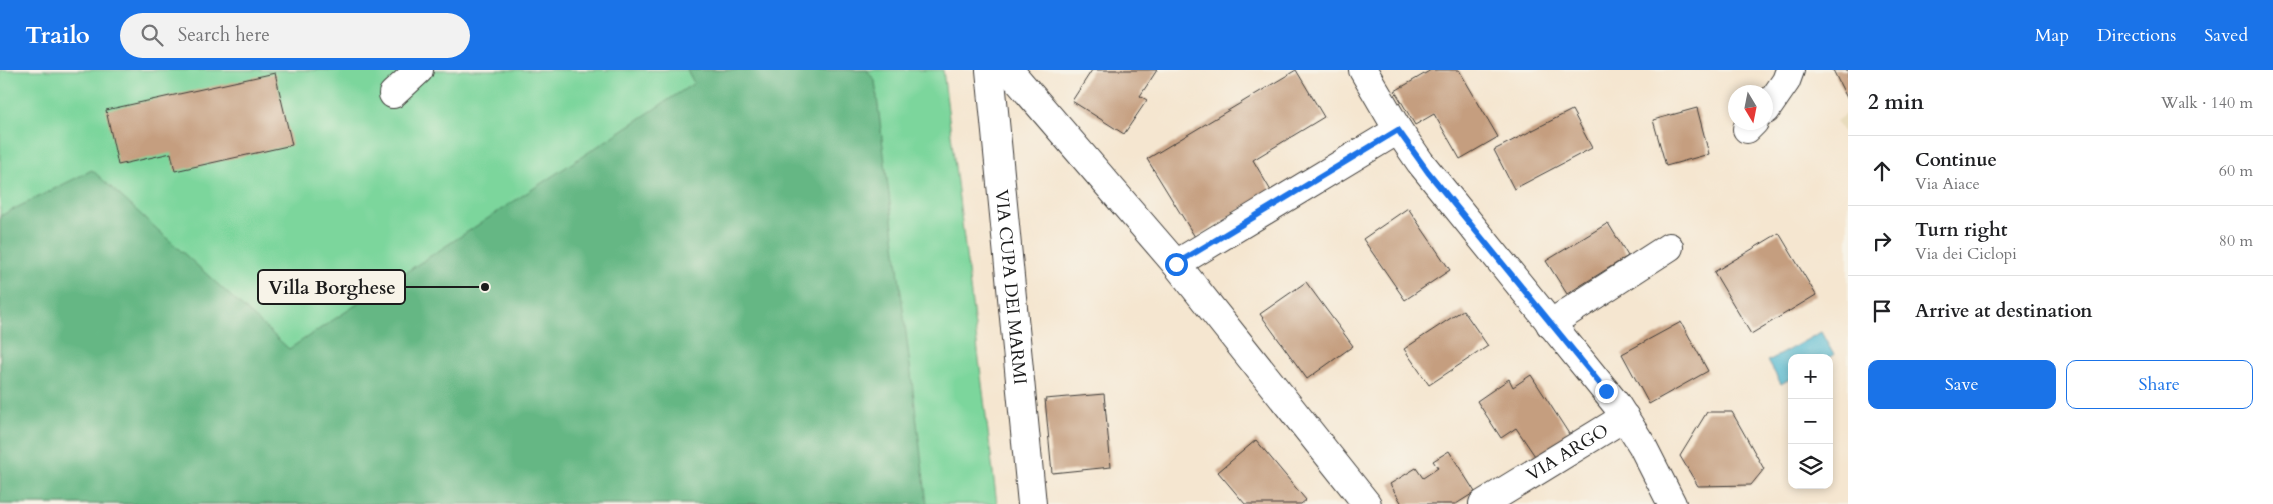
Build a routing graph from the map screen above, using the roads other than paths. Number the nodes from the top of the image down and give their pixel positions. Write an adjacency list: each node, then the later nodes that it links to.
1 (419, 70): 6 (street)
2 (990, 70): 13 (street, VIA CUPA DEI MARMI)
3 (1009, 70): 10 (street)
4 (1363, 70): 8 (street)
5 (1790, 70): 7 (street)
6 (393, 94)
7 (1773, 98)
8 (1398, 130): 10 (street); 11 (street)
9 (1669, 247): 11 (street)
10 (1176, 264): 14 (street)
11 (1550, 324): 12 (street)
12 (1625, 417): 15 (street, VIA ARGO); 16 (street)
13 (1032, 504)
14 (1367, 504)
15 (1483, 504)
16 (1672, 504)

